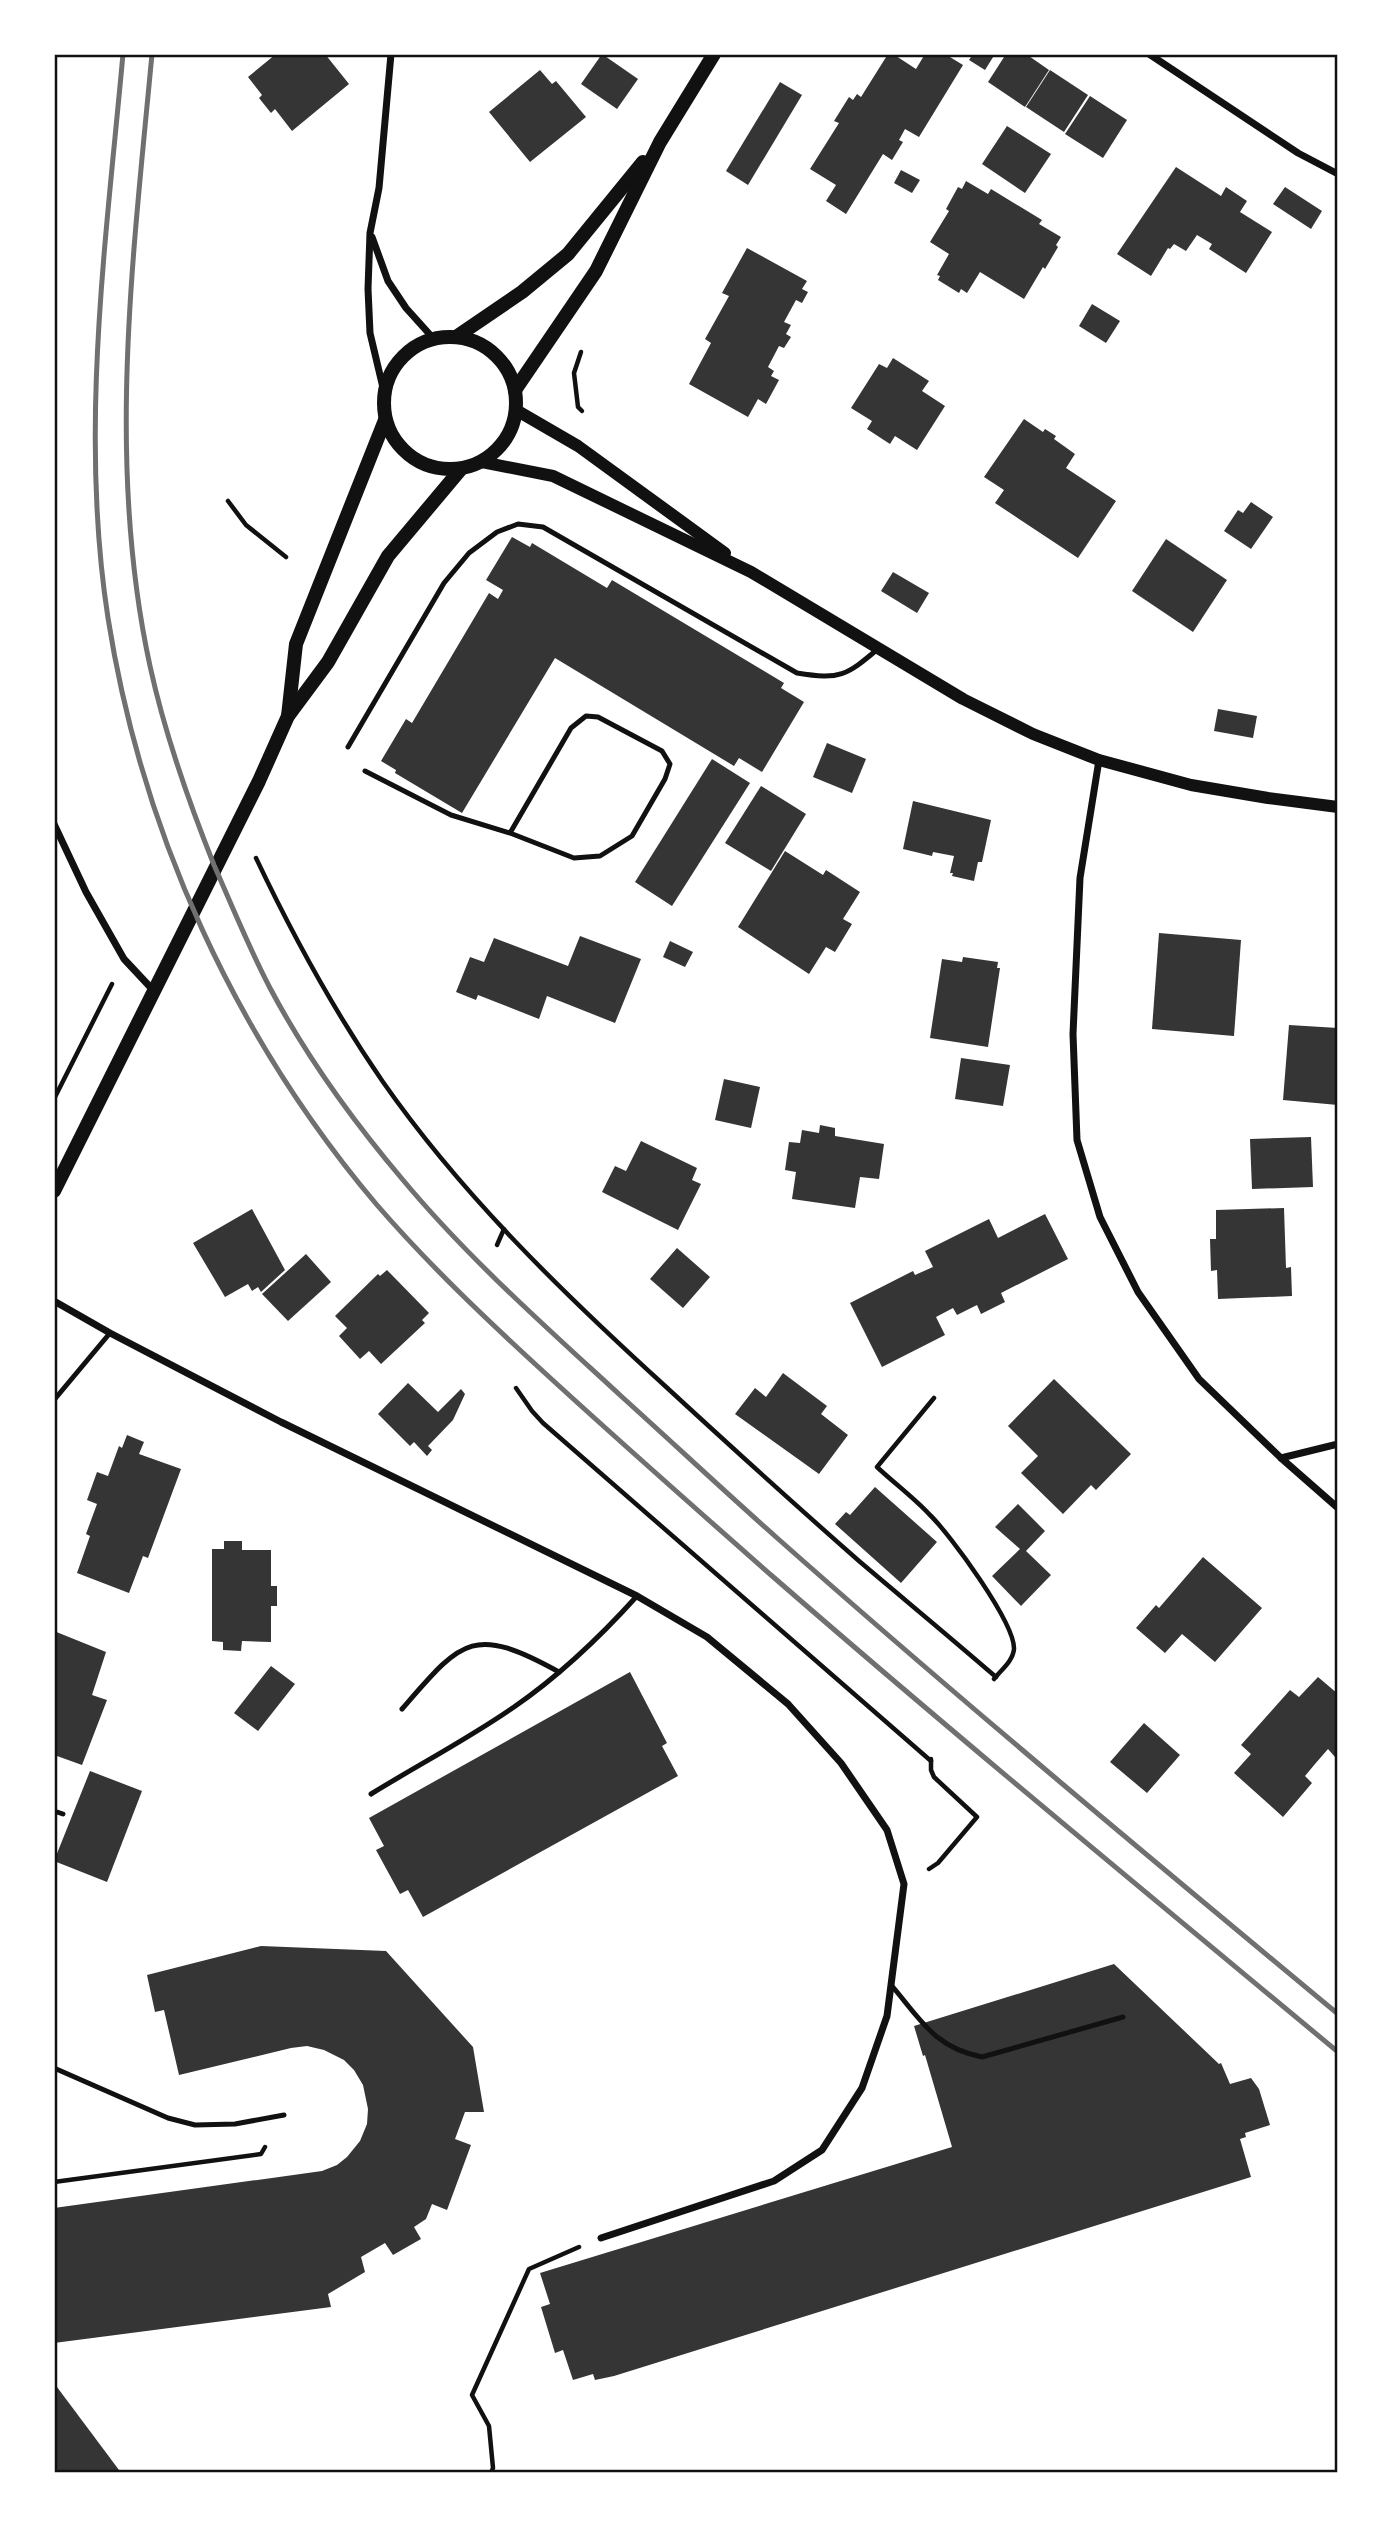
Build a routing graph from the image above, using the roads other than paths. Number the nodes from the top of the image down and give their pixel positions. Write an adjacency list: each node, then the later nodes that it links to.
1 (391, 54): 6 (street)
2 (714, 54): 4 (main road)
3 (1149, 54): 5 (street)
4 (660, 142): 7 (main road); 9 (main road)
5 (1338, 174)
6 (370, 233): 8 (street); 10 (street)
7 (456, 337): 8 (main road); 9 (main road)
8 (433, 338): 10 (main road)
9 (515, 390): 11 (main road)
10 (384, 392): 12 (main road)
11 (516, 410): 13 (main road); 15 (street)
12 (385, 420): 14 (main road); 17 (main road)
13 (482, 462): 14 (main road); 15 (street)
14 (461, 469): 17 (main road)
15 (751, 572): 16 (street)
16 (879, 648): 18 (lane); 19 (street)
17 (288, 716): 24 (main road)
18 (348, 747)
19 (1099, 760): 21 (street); 30 (street)
20 (365, 771): 23 (lane)
21 (1338, 807)
22 (54, 824): 24 (street)
23 (510, 833): 23 (lane)
24 (153, 990): 25 (main road)
25 (54, 1191)
26 (54, 1301): 27 (street)
27 (110, 1333): 28 (lane); 32 (street)
28 (54, 1400)
29 (1338, 1444): 30 (street)
30 (1281, 1458): 31 (street)
31 (1338, 1508)
32 (637, 1595): 33 (lane); 38 (street)
33 (559, 1672): 34 (lane); 35 (lane)
34 (402, 1709)
35 (371, 1794)
36 (54, 1811): 37 (lane)
37 (63, 1814)
38 (892, 1986): 39 (lane); 42 (street)
39 (1123, 2017)
40 (54, 2068): 41 (lane)
41 (284, 2115)
42 (601, 2238)

